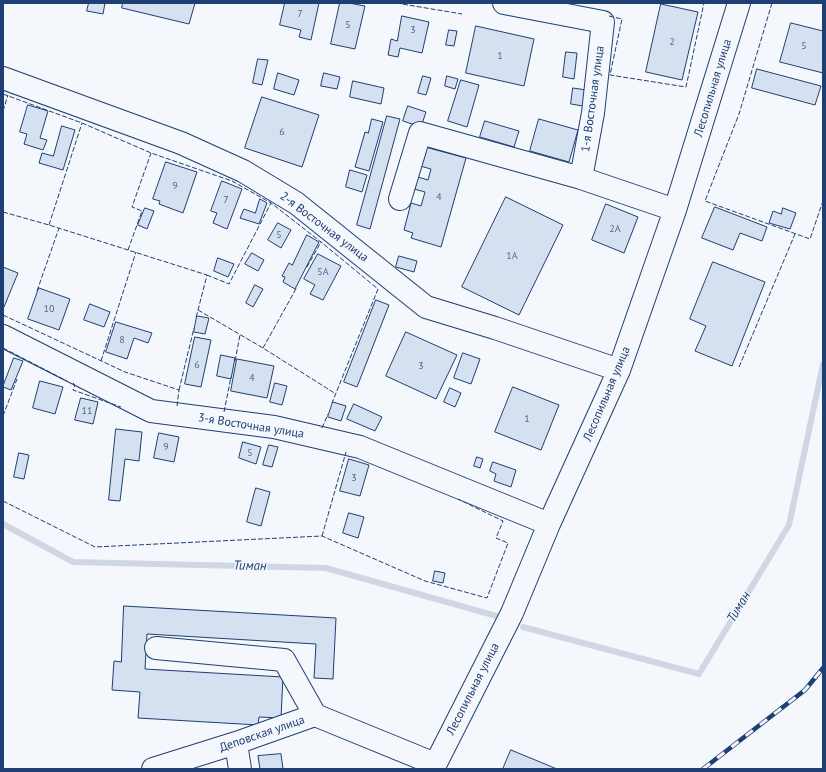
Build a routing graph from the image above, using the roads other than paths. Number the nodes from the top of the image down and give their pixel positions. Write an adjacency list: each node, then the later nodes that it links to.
1 (504, 3): 4 (street, 1-я Восточная улица)
2 (739, 3): 6 (street, Лесопильная улица)
3 (3, 78): 8 (street, 2-я Восточная улица)
4 (581, 178): 5 (street); 6 (street)
5 (400, 199)
6 (675, 210): 8 (street, Лесопильная улица)
7 (3, 336): 9 (street, 3-я Восточная улица)
8 (619, 370): 9 (street, Лесопильная улица)
9 (549, 524): 13 (street, Лесопильная улица)
10 (156, 648): 11 (street)
11 (315, 715): 12 (street, Деповская улица); 13 (street, Деповская улица)
12 (236, 743): 14 (street, Деповская улица); 15 (street)
13 (434, 767)
14 (152, 769)
15 (240, 769)

